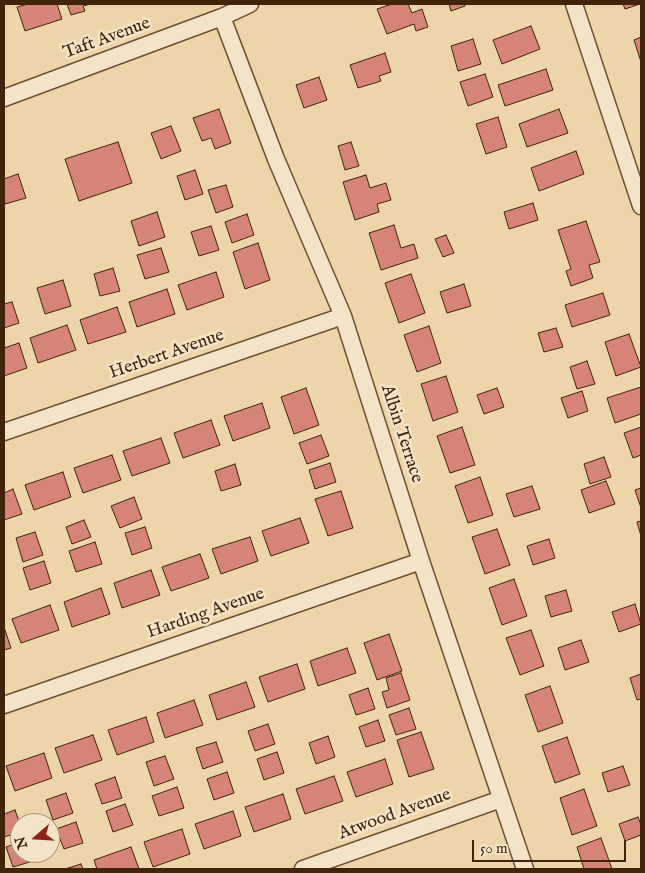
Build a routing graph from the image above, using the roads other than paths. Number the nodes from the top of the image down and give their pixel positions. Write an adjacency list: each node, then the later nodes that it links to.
1 (250, 4): 3 (street, Taft Avenue)
2 (574, 4): 5 (street)
3 (222, 18): 4 (street, Taft Avenue); 6 (street, Albin Terrace)
4 (4, 98)
5 (641, 206)
6 (343, 316): 7 (street, Herbert Avenue); 8 (street, Albin Terrace)
7 (4, 432)
8 (421, 561): 9 (street, Harding Avenue); 10 (street, Albin Terrace)
9 (4, 705)
10 (501, 799): 11 (street, Atwood Avenue); 12 (street, Albin Terrace)
11 (303, 869)
12 (525, 869)

